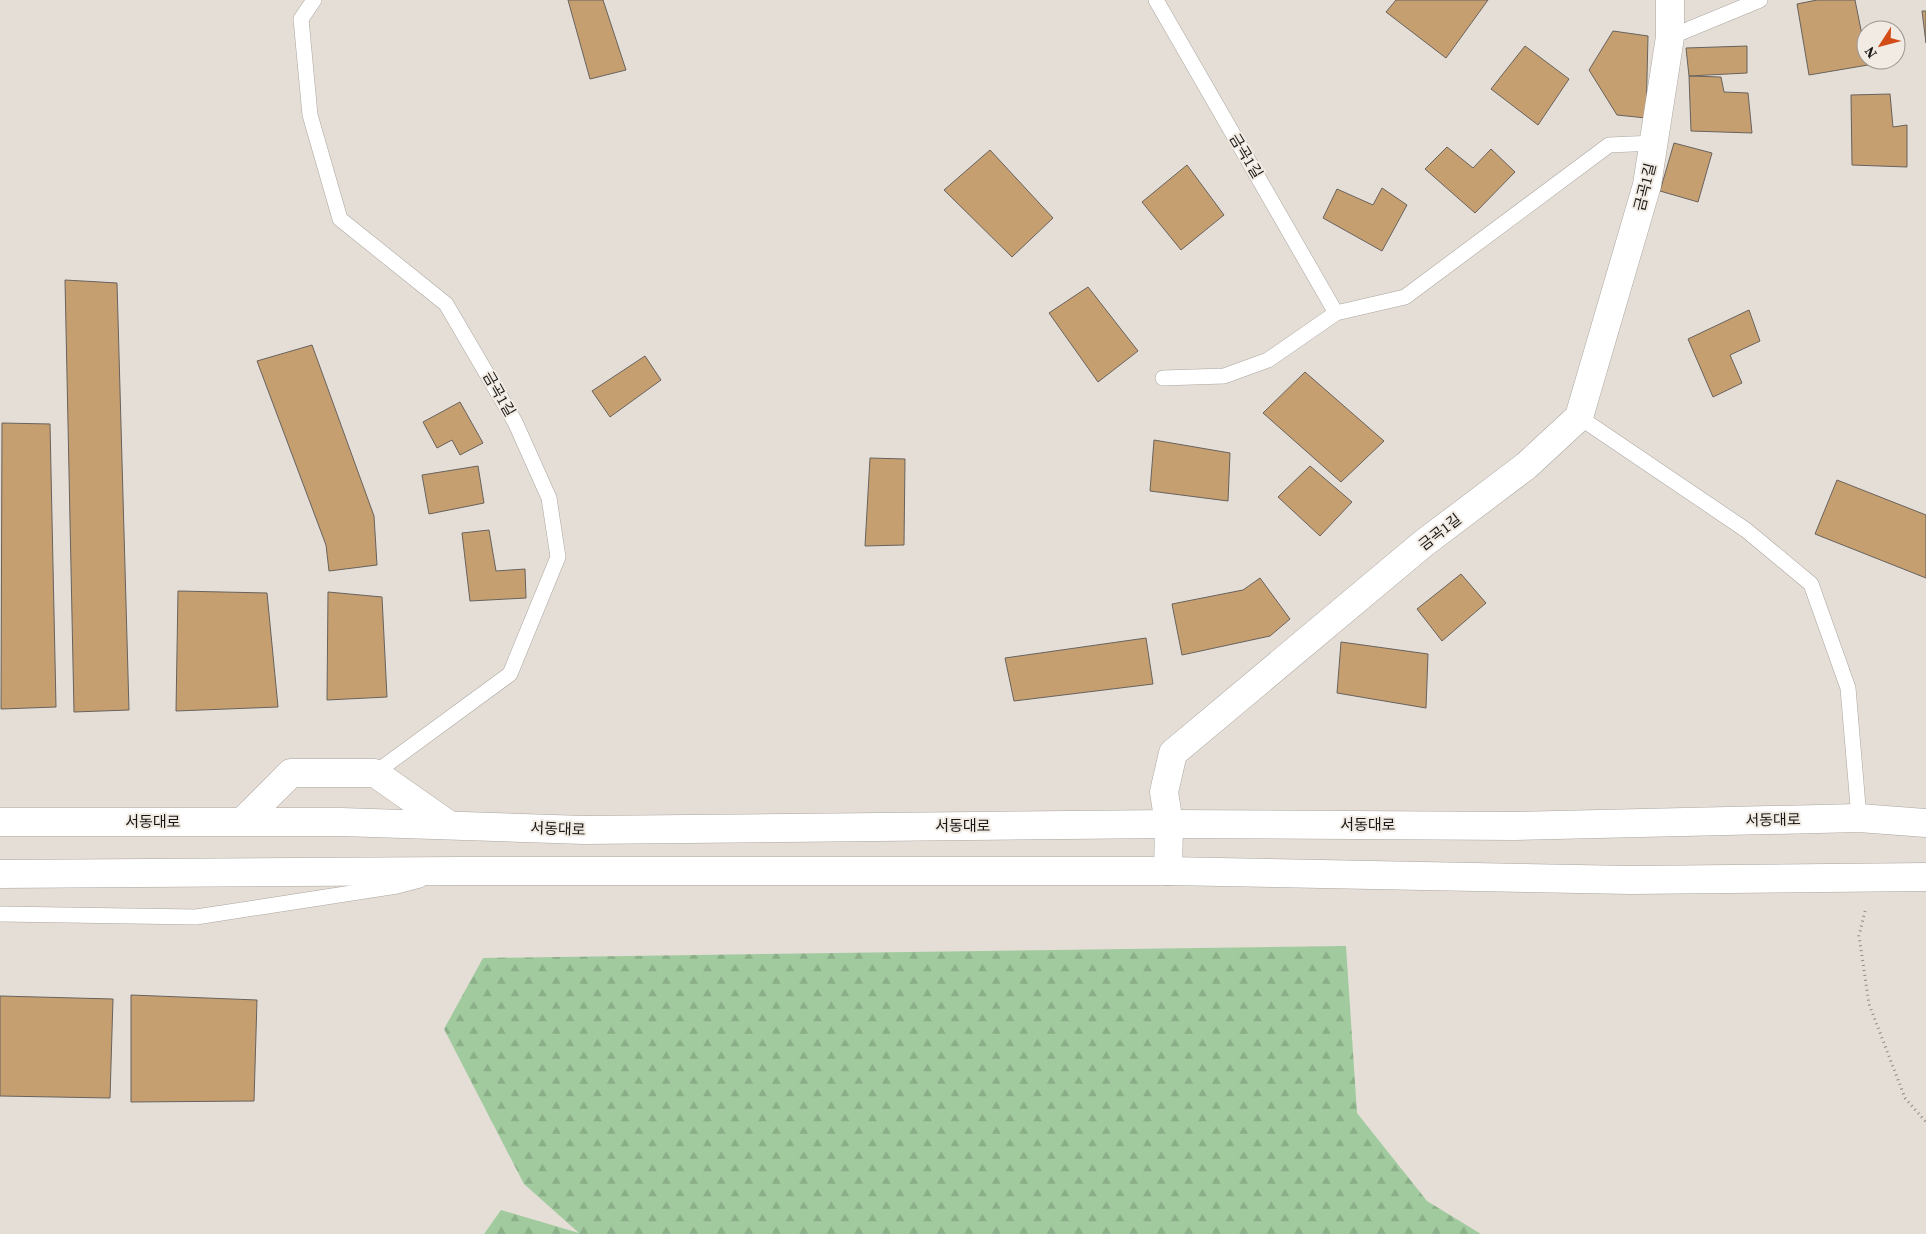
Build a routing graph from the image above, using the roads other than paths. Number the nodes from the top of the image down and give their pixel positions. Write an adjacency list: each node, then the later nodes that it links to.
1 (314, 0): 10 (lane, 금곡1길)
2 (1156, 0): 7 (lane, 금곡1길)
3 (1670, 0): 5 (main road, 금곡1길)
4 (1760, 0): 5 (lane)
5 (1670, 37): 6 (main road, 금곡1길)
6 (1655, 143): 7 (lane, 금곡1길); 9 (main road, 금곡1길)
7 (1336, 313): 8 (lane, 금곡1길)
8 (1163, 378)
9 (1579, 417): 11 (lane); 15 (main road, 금곡1길)
10 (375, 773): 12 (main road); 16 (main road)
11 (1859, 818): 14 (main road, 서동대로); 15 (main road, 서동대로)
12 (244, 821): 13 (main road, 서동대로); 16 (main road, 서동대로)
13 (0, 822)
14 (1926, 823)
15 (1169, 824): 16 (main road, 서동대로); 18 (main road, 금곡1길)
16 (449, 825)
17 (458, 871): 18 (main road); 19 (main road); 21 (lane)
18 (1168, 871): 20 (main road)
19 (0, 874)
20 (1926, 877)
21 (0, 914)

